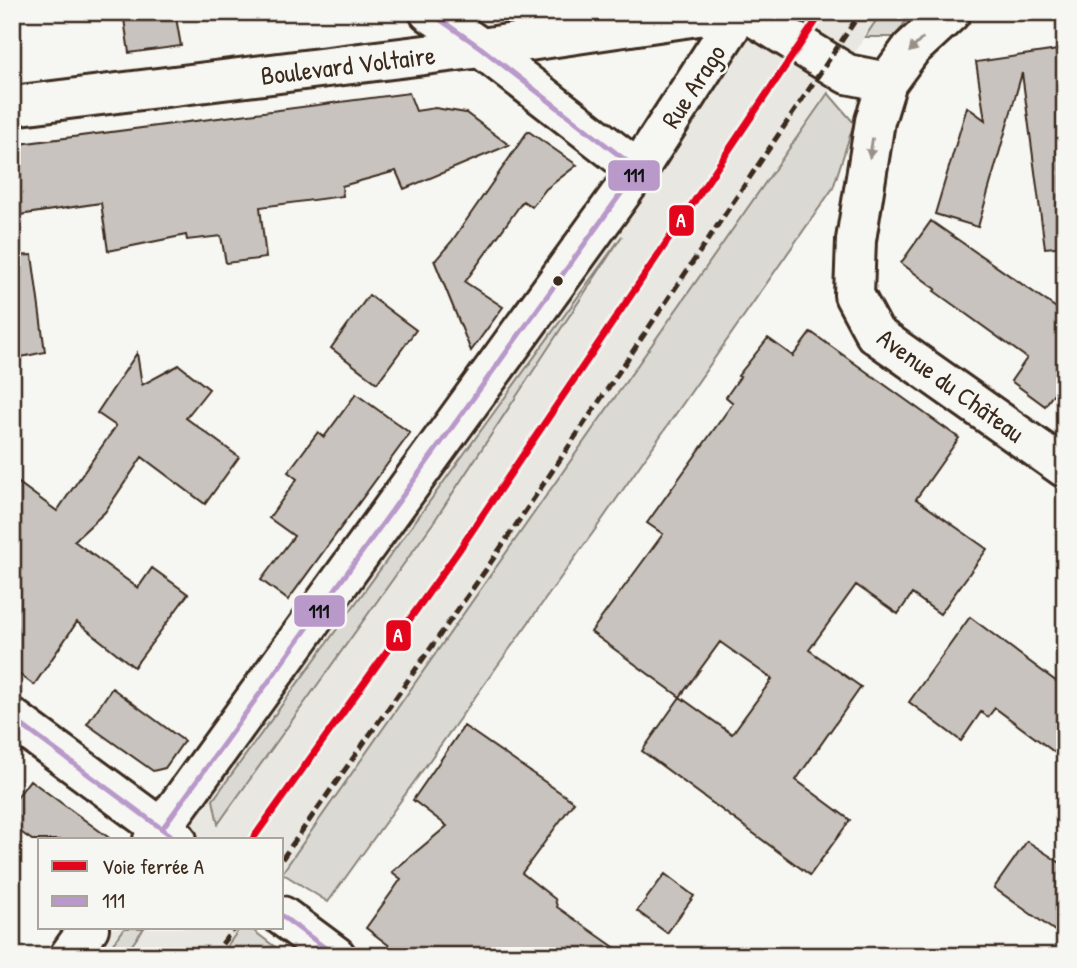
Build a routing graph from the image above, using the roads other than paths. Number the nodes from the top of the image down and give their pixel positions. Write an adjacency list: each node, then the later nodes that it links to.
1 (429, 12): 6 (street)
2 (724, 12): 6 (street, Boulevard Voltaire)
3 (740, 12): 9 (street, Rue Arago)
4 (746, 12): 7 (street)
5 (950, 12): 7 (street, one-way to 7)
6 (481, 48): 8 (street, Boulevard Voltaire); 9 (street)
7 (887, 82): 10 (street, Avenue du Château, one-way to 10)
8 (12, 106)
9 (638, 170): 12 (street, Rue Arago)
10 (1065, 468)
11 (12, 718): 12 (street)
12 (164, 836)
13 (284, 917): 16 (street)
14 (88, 930): 15 (street)
15 (69, 956)
16 (336, 956)

